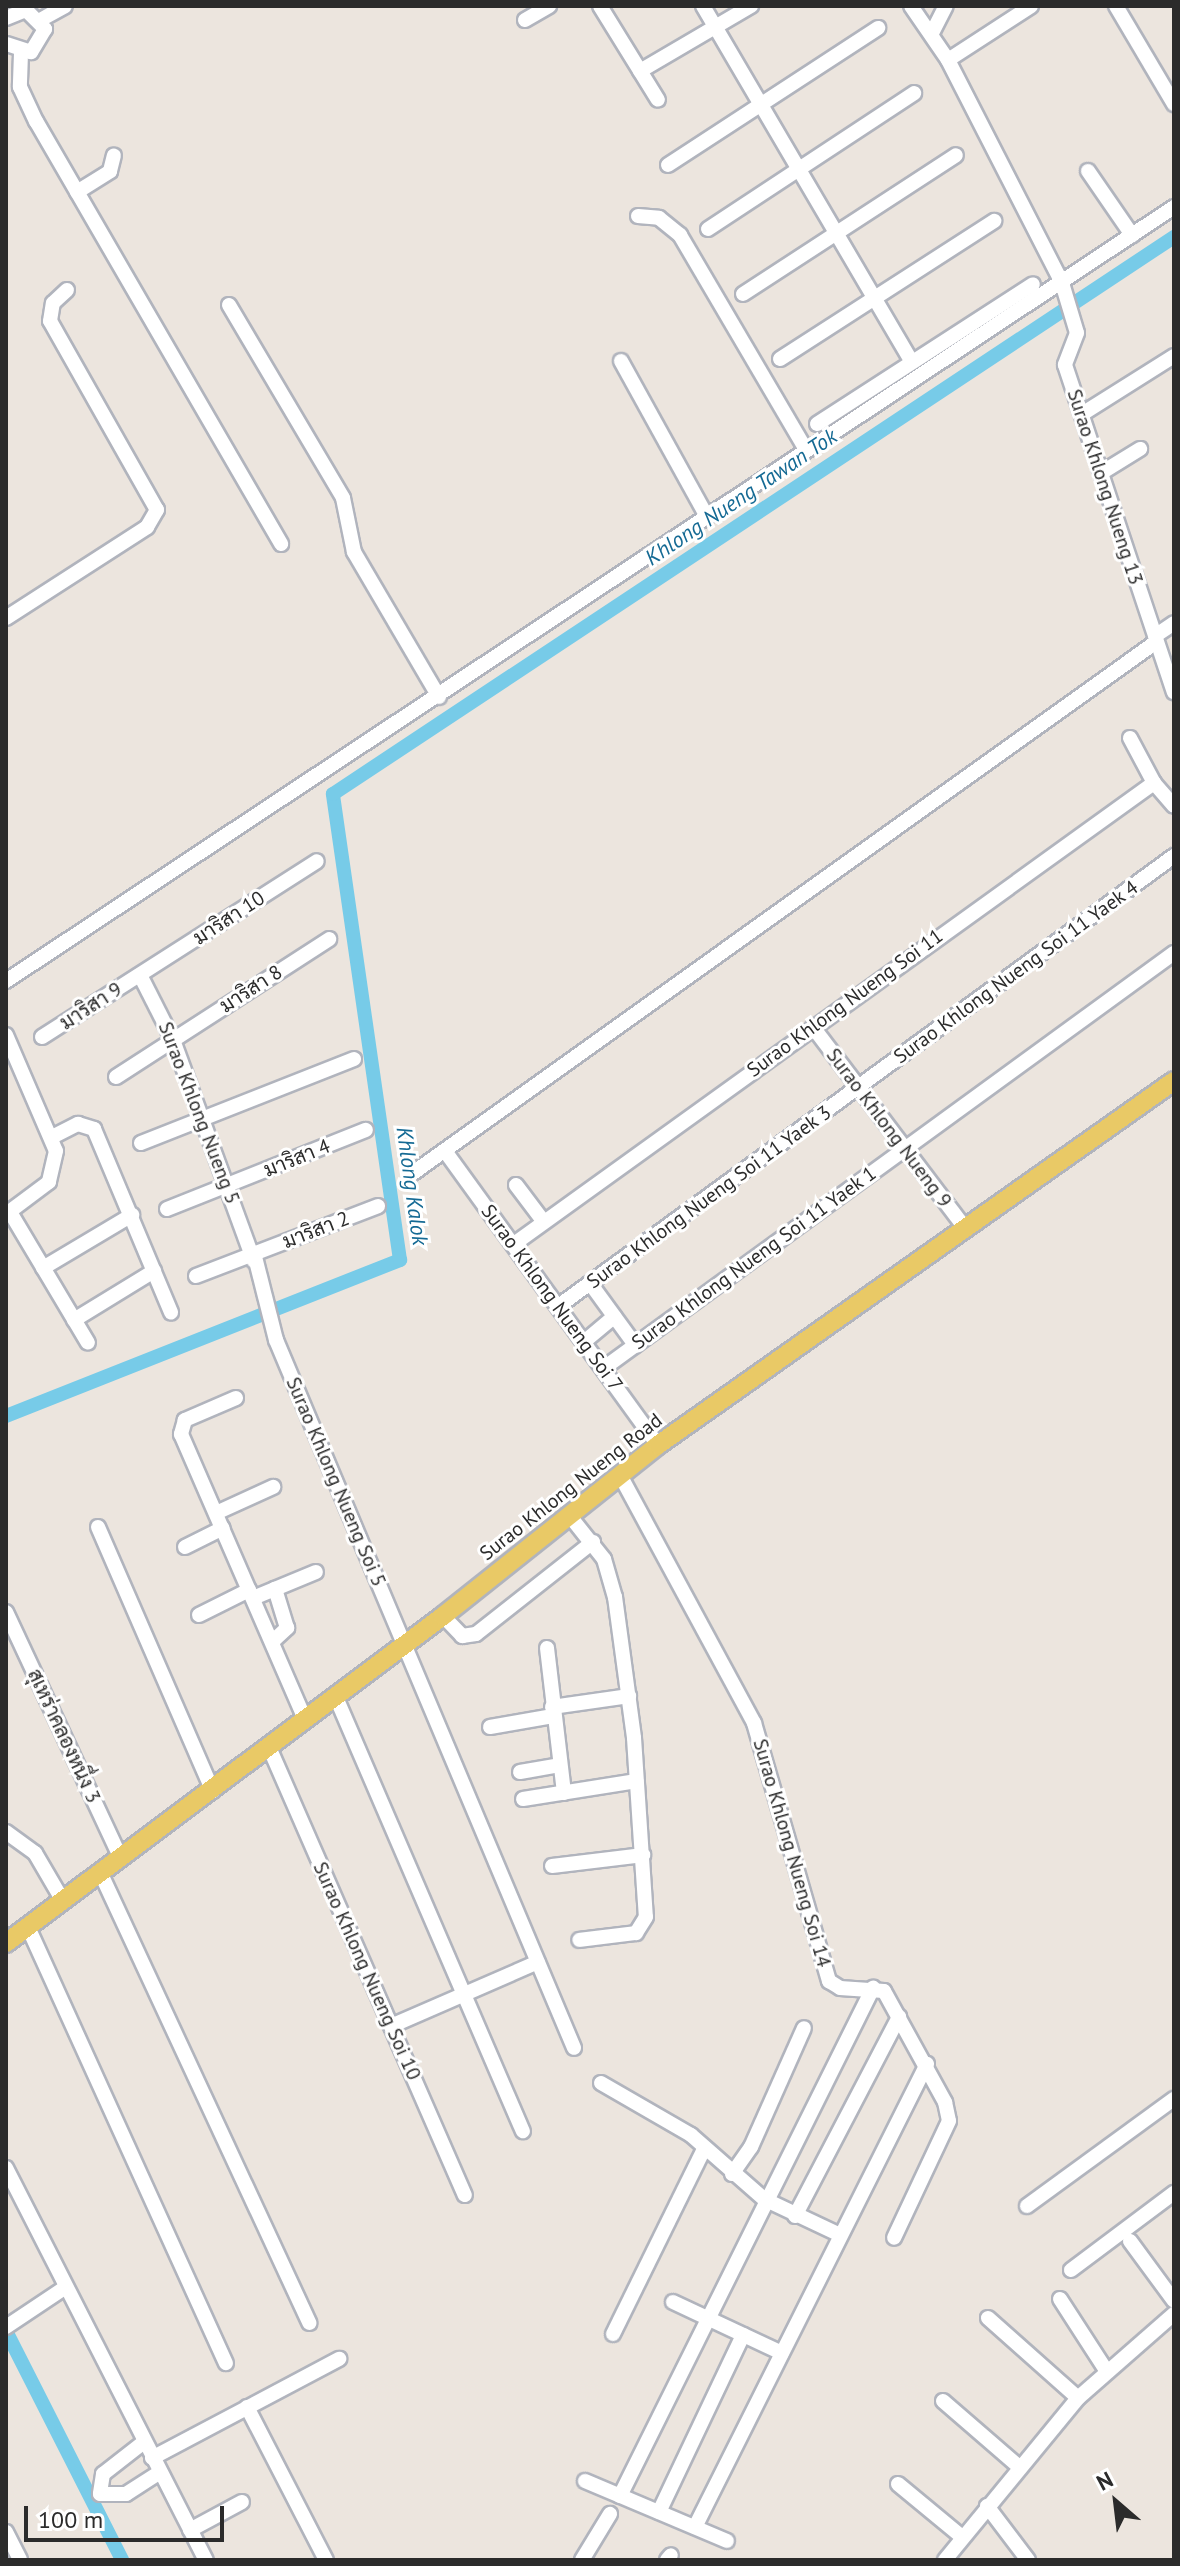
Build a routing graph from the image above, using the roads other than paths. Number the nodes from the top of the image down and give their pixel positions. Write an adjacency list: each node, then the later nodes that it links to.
1 (65, 6): 12 (street)
2 (549, 6): 13 (street)
3 (600, 6): 20 (street)
4 (703, 6): 14 (street)
5 (751, 6): 14 (street)
6 (911, 6): 16 (street, Surao Khlong Nueng 13)
7 (946, 6): 16 (street)
8 (1031, 6): 19 (street)
9 (1116, 6): 24 (street)
10 (26, 8): 11 (street); 12 (street)
11 (6, 18)
12 (42, 19): 18 (street)
13 (525, 20)
14 (718, 26): 20 (street); 23 (street)
15 (878, 28): 23 (street)
16 (932, 33): 19 (street, Surao Khlong Nueng 13)
17 (6, 44): 18 (street)
18 (21, 53): 30 (street)
19 (948, 60): 38 (street, Surao Khlong Nueng 13)
20 (640, 71): 22 (street)
21 (914, 93): 28 (street)
22 (658, 100)
23 (761, 103): 27 (street); 28 (street)
24 (1174, 104)
25 (114, 155): 30 (street)
26 (956, 155): 35 (street)
27 (668, 165)
28 (799, 168): 34 (street); 35 (street)
29 (1088, 171): 36 (street)
30 (77, 192): 53 (street)
31 (1174, 207): 36 (street)
32 (638, 216): 50 (street)
33 (994, 221): 41 (street)
34 (708, 229)
35 (836, 233): 40 (street); 41 (street)
36 (1132, 235): 38 (street)
37 (1033, 284): 46 (street)
38 (1063, 286): 47 (street, Surao Khlong Nueng 13); 50 (street)
39 (67, 290): 54 (street)
40 (743, 294)
41 (874, 297): 44 (street); 46 (street)
42 (229, 305): 58 (street)
43 (1174, 356): 47 (street)
44 (780, 359)
45 (621, 361): 52 (street)
46 (911, 361): 48 (street)
47 (1082, 414): 51 (street, Surao Khlong Nueng 13)
48 (817, 424)
49 (1140, 449): 51 (street)
50 (806, 450): 52 (street)
51 (1101, 473): 56 (street, Surao Khlong Nueng 13)
52 (707, 517): 58 (street)
53 (281, 544)
54 (6, 618)
55 (1174, 623): 56 (street)
56 (1155, 639): 57 (street, Surao Khlong Nueng 13); 81 (street)
57 (1174, 692)
58 (439, 697): 67 (street)
59 (1130, 738): 60 (street)
60 (1154, 783): 61 (street); 68 (street, Surao Khlong Nueng Soi 11)
61 (1174, 806)
62 (1174, 856): 75 (street, Surao Khlong Nueng Soi 11 Yaek 4)
63 (317, 861): 66 (street, มาริสา 10)
64 (329, 939): 71 (street, มาริสา 8)
65 (1174, 953): 80 (street, Surao Khlong Nueng Soi 11 Yaek 1)
66 (140, 975): 70 (street, มาริสา 9); 71 (street, Surao Khlong Nueng 5)
67 (6, 981)
68 (813, 1027): 75 (street, Surao Khlong Nueng 9); 89 (street, Surao Khlong Nueng Soi 11)
69 (6, 1035): 78 (street)
70 (42, 1037)
71 (173, 1040): 73 (street, มาริสา 8); 76 (street, Surao Khlong Nueng 5)
72 (354, 1059): 76 (street)
73 (116, 1077)
74 (1174, 1081): 90 (main road, Surao Khlong Nueng Road)
75 (859, 1088): 80 (street, Surao Khlong Nueng 9); 96 (street, Surao Khlong Nueng Soi 11 Yaek 3)
76 (202, 1118): 79 (street); 83 (street, Surao Khlong Nueng 5)
77 (366, 1130): 83 (street, มาริสา 4)
78 (54, 1136): 87 (street); 88 (street)
79 (141, 1143)
80 (905, 1149): 90 (street, Surao Khlong Nueng 9); 104 (street, Surao Khlong Nueng Soi 11 Yaek 1)
81 (445, 1151): 82 (street); 91 (street, Surao Khlong Nueng Soi 7)
82 (413, 1173)
83 (228, 1185): 86 (street, มาริสา 4); 92 (street, Surao Khlong Nueng 5)
84 (516, 1185): 89 (street)
85 (378, 1206): 92 (street, มาริสา 2)
86 (167, 1209)
87 (8, 1213): 93 (street)
88 (132, 1215): 93 (street); 94 (street)
89 (544, 1222): 91 (street, Surao Khlong Nueng Soi 11)
90 (965, 1228): 107 (main road, Surao Khlong Nueng Road)
91 (514, 1244): 97 (street, Surao Khlong Nueng Soi 7)
92 (254, 1253): 95 (street, มาริสา 2); 101 (street, Surao Khlong Nueng 5)
93 (43, 1268): 100 (street)
94 (154, 1271): 98 (street); 100 (street)
95 (196, 1276)
96 (590, 1283): 97 (street, Surao Khlong Nueng Soi 11 Yaek 3); 99 (street)
97 (560, 1305): 102 (street, Surao Khlong Nueng Soi 7)
98 (171, 1312)
99 (614, 1317): 102 (street); 104 (street)
100 (74, 1320): 103 (street)
101 (269, 1320): 123 (street, Surao Khlong Nueng Soi 5)
102 (585, 1341): 105 (street, Surao Khlong Nueng Soi 7)
103 (88, 1343)
104 (635, 1345): 105 (street, Surao Khlong Nueng Soi 11 Yaek 1)
105 (604, 1368): 107 (street, Surao Khlong Nueng Soi 7)
106 (236, 1398): 110 (street)
107 (658, 1445): 108 (main road, Surao Khlong Nueng Road)
108 (620, 1475): 111 (main road, Surao Khlong Nueng Road); 147 (street, Surao Khlong Nueng Soi 14)
109 (273, 1487): 110 (street)
110 (216, 1513): 113 (street)
111 (569, 1515): 114 (street); 121 (main road, Surao Khlong Nueng Road)
112 (98, 1527): 134 (street)
113 (223, 1528): 115 (street); 118 (street)
114 (593, 1542): 121 (street); 126 (street)
115 (185, 1547)
116 (316, 1572): 117 (street)
117 (275, 1589): 118 (street); 122 (street)
118 (251, 1594): 120 (street); 122 (street)
119 (6, 1612): 139 (street, สุเหร่าคลองหนึ่ง 3)
120 (199, 1615)
121 (443, 1616): 123 (main road, Surao Khlong Nueng Road)
122 (272, 1642): 128 (street)
123 (405, 1644): 125 (main road, Surao Khlong Nueng Road); 146 (street, Surao Khlong Nueng Soi 5)
124 (547, 1648): 127 (street)
125 (335, 1695): 128 (main road, Surao Khlong Nueng Road); 148 (street)
126 (629, 1696): 127 (street); 133 (street)
127 (552, 1711): 129 (street); 131 (street)
128 (305, 1719): 130 (main road, Surao Khlong Nueng Road)
129 (490, 1727)
130 (269, 1747): 134 (main road, Surao Khlong Nueng Road); 150 (street, Surao Khlong Nueng Soi 10)
131 (559, 1765): 132 (street); 135 (street)
132 (520, 1772)
133 (637, 1781): 135 (street); 138 (street)
134 (213, 1791): 139 (main road, Surao Khlong Nueng Road)
135 (564, 1793): 136 (street)
136 (523, 1799)
137 (6, 1832): 142 (street)
138 (643, 1855): 140 (street); 144 (street)
139 (121, 1859): 141 (main road, Surao Khlong Nueng Road)
140 (552, 1866)
141 (101, 1874): 142 (main road, Surao Khlong Nueng Road); 176 (street)
142 (63, 1901): 143 (main road, Surao Khlong Nueng Road)
143 (28, 1927): 145 (main road, Surao Khlong Nueng Road); 182 (street)
144 (579, 1940)
145 (6, 1943)
146 (538, 1962): 148 (street); 152 (street, Surao Khlong Nueng Soi 5)
147 (873, 1988): 149 (street); 162 (street)
148 (466, 1993): 150 (street); 156 (street)
149 (899, 2017): 153 (street); 164 (street)
150 (391, 2026): 161 (street, Surao Khlong Nueng Soi 10)
151 (804, 2028): 159 (street)
152 (574, 2048)
153 (927, 2064): 165 (street); 166 (street)
154 (601, 2083): 157 (street)
155 (1174, 2099): 163 (street)
156 (523, 2131)
157 (704, 2149): 159 (street); 178 (street)
158 (6, 2168): 169 (street)
159 (732, 2174): 162 (street)
160 (1174, 2193): 168 (street)
161 (465, 2195)
162 (764, 2199): 164 (street); 174 (street)
163 (1027, 2206)
164 (795, 2216): 165 (street)
165 (838, 2234): 180 (street)
166 (894, 2238)
167 (1130, 2241): 171 (street)
168 (1071, 2270)
169 (66, 2287): 177 (street); 187 (street)
170 (1060, 2299): 183 (street)
171 (1174, 2301)
172 (673, 2302): 174 (street)
173 (1174, 2314): 183 (street)
174 (707, 2317): 179 (street); 193 (street)
175 (988, 2318): 184 (street)
176 (309, 2323)
177 (6, 2327)
178 (613, 2334)
179 (743, 2335): 180 (street); 196 (street)
180 (782, 2353): 198 (street)
181 (339, 2359): 186 (street)
182 (226, 2363)
183 (1106, 2370): 184 (street)
184 (1078, 2398): 189 (street)
185 (943, 2401): 189 (street)
186 (247, 2407): 188 (street); 205 (street)
187 (144, 2442): 188 (street); 190 (street)
188 (152, 2458): 190 (street)
189 (1018, 2466): 195 (street)
190 (160, 2472): 199 (street)
191 (585, 2481): 193 (street)
192 (898, 2484): 201 (street)
193 (620, 2496): 196 (street)
194 (242, 2502): 199 (street)
195 (987, 2506): 201 (street); 208 (street)
196 (659, 2512): 198 (street)
197 (610, 2514): 206 (street)
198 (695, 2527): 202 (street)
199 (190, 2530): 204 (street)
200 (6, 2532): 203 (street)
201 (962, 2537): 207 (street)
202 (727, 2541)
203 (20, 2560)
204 (206, 2560)
205 (326, 2560)
206 (582, 2560)
207 (945, 2560)
208 (1028, 2560)

